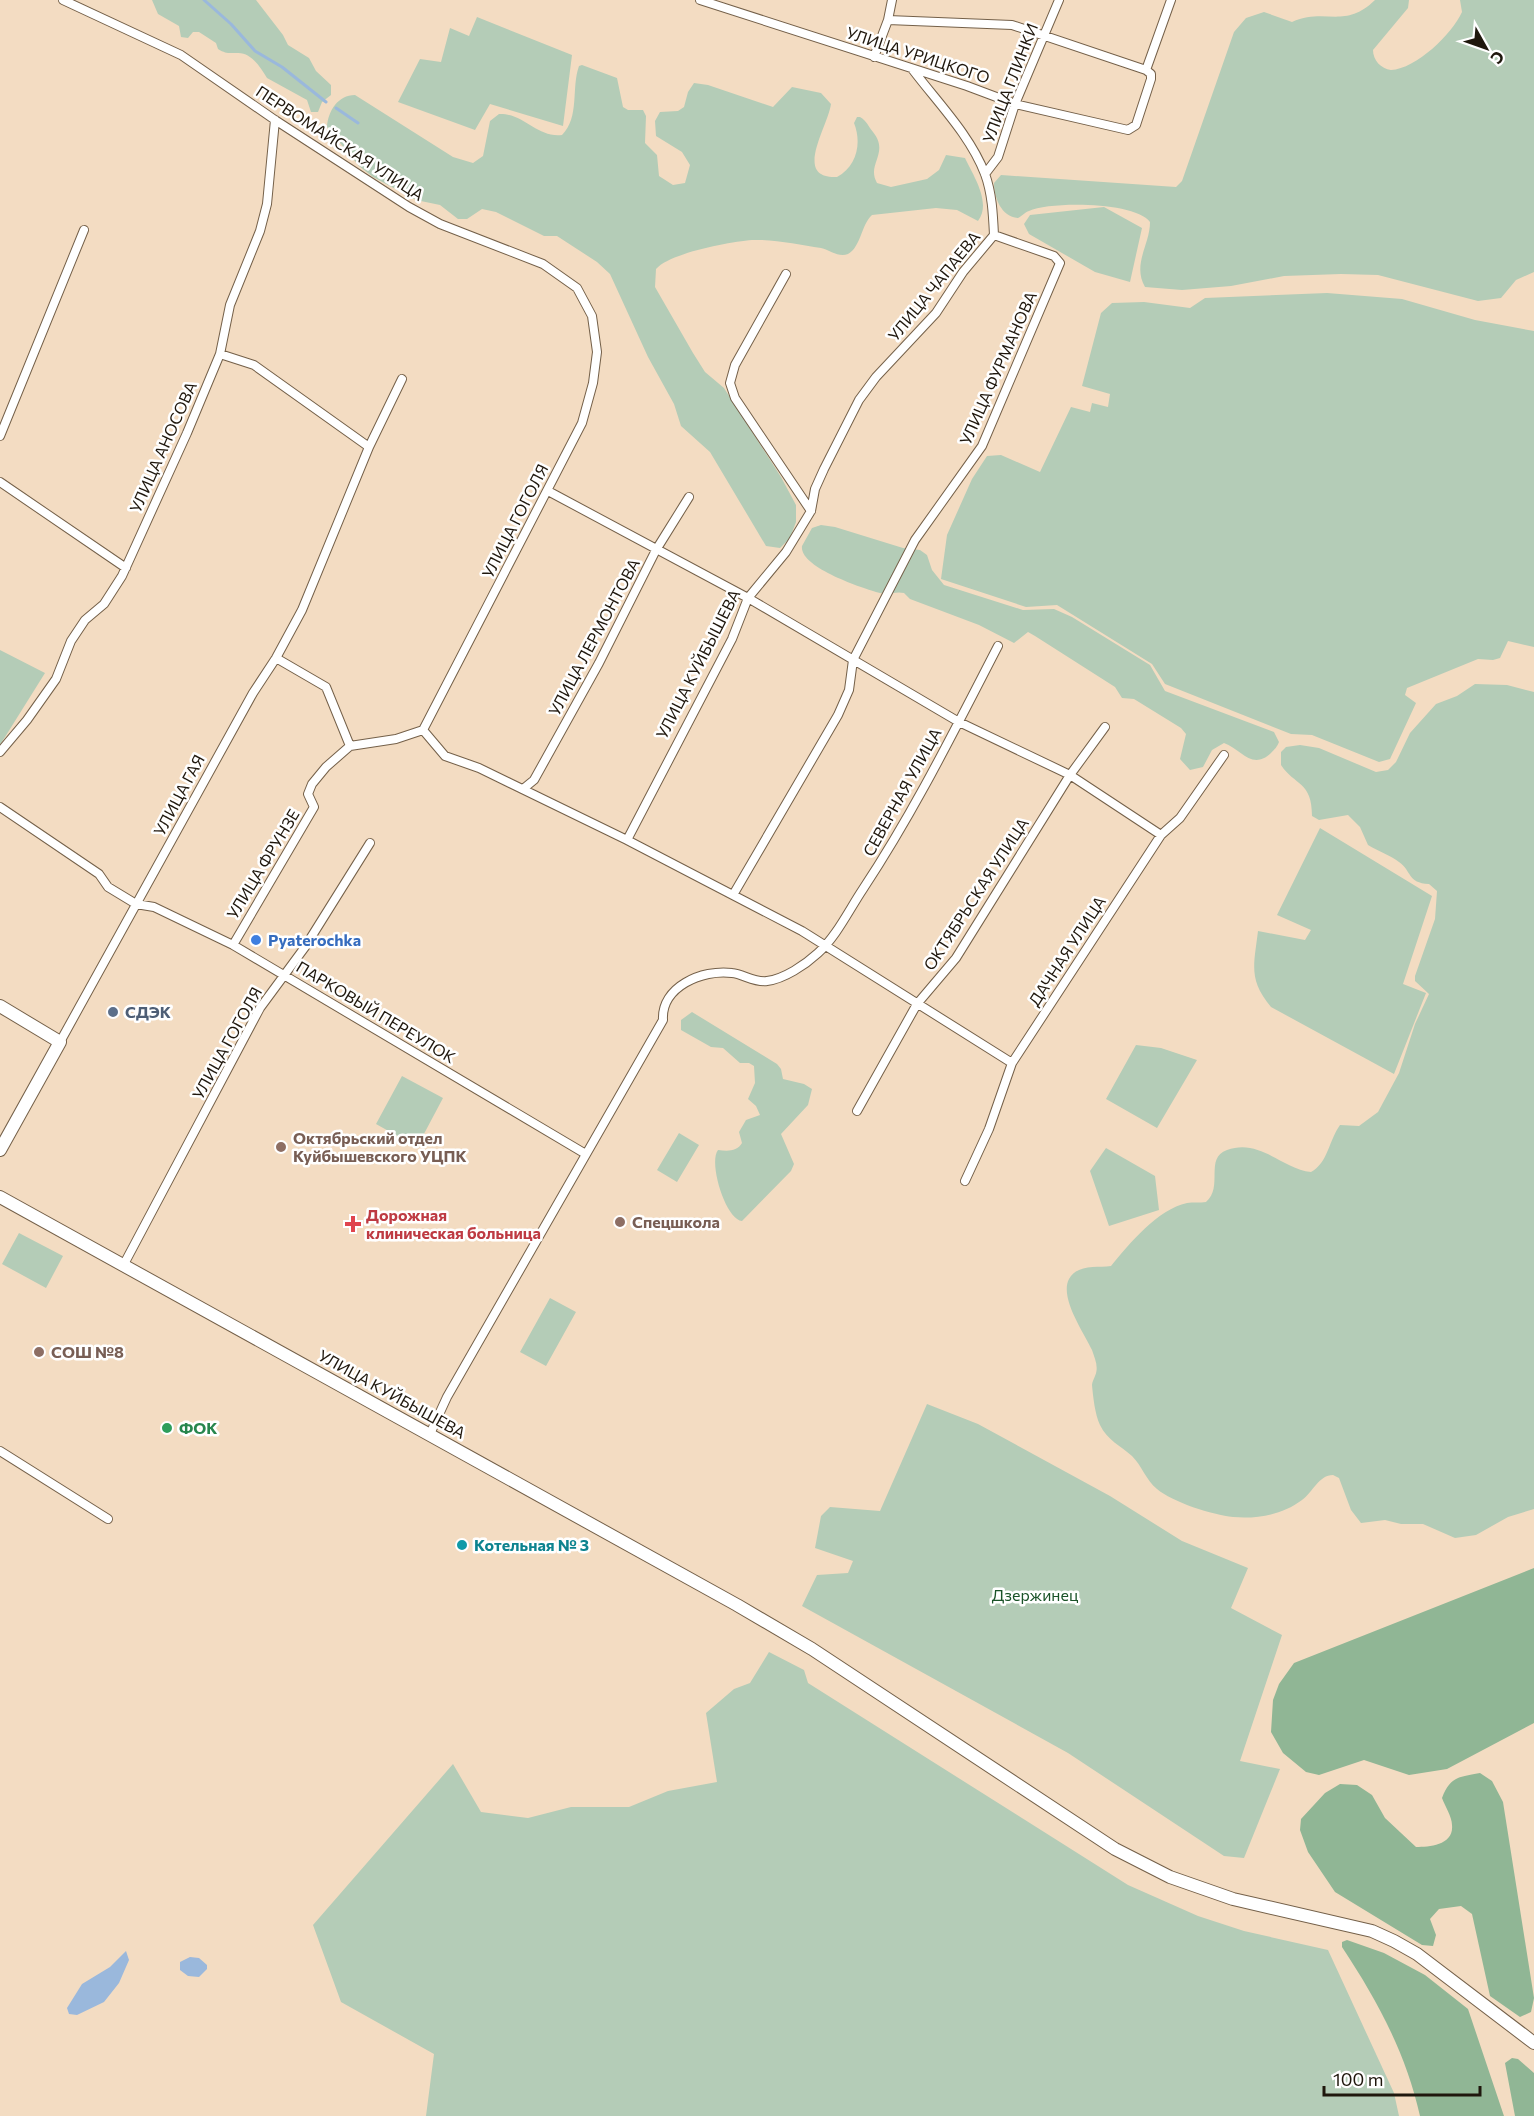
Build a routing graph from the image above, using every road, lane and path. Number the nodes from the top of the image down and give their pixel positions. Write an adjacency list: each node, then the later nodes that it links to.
1 (63, 0): 12 (street, ПЕРВОМАЙСКАЯ УЛИЦА)
2 (700, 0): 8 (street, УЛИЦА УРИЦКОГО)
3 (892, 0): 6 (street)
4 (1059, 0): 7 (street, УЛИЦА ГЛИНКИ)
5 (1171, 0): 10 (street)
6 (888, 20): 7 (street); 8 (street)
7 (1043, 35): 10 (street); 11 (street, УЛИЦА ГЛИНКИ)
8 (874, 57): 9 (street, УЛИЦА УРИЦКОГО)
9 (913, 70): 11 (street, УЛИЦА УРИЦКОГО); 13 (street)
10 (1146, 70): 11 (street, УЛИЦА УРИЦКОГО)
11 (1015, 104): 13 (street, УЛИЦА ГЛИНКИ)
12 (274, 120): 17 (street, ПЕРВОМАЙСКАЯ УЛИЦА); 18 (street, УЛИЦА АНОСОВА)
13 (985, 174): 15 (street)
14 (84, 230): 20 (street)
15 (994, 235): 25 (street, УЛИЦА ЧАПАЕВА); 31 (street, УЛИЦА ФУРМАНОВА)
16 (786, 274): 25 (street)
17 (592, 316): 23 (street, УЛИЦА ГОГОЛЯ)
18 (220, 354): 21 (street); 27 (street, УЛИЦА АНОСОВА)
19 (402, 379): 21 (street, УЛИЦА ГАЯ)
20 (0, 436)
21 (369, 447): 30 (street, УЛИЦА ГАЯ)
22 (0, 482): 27 (street)
23 (548, 491): 26 (street); 34 (street, УЛИЦА ГОГОЛЯ)
24 (689, 497): 26 (street, УЛИЦА ЛЕРМОНТОВА)
25 (811, 511): 28 (street, УЛИЦА КУЙБЫШЕВА)
26 (656, 550): 28 (street); 39 (street, УЛИЦА ЛЕРМОНТОВА)
27 (126, 568): 36 (street, УЛИЦА АНОСОВА)
28 (748, 598): 31 (street); 42 (street, УЛИЦА КУЙБЫШЕВА)
29 (998, 646): 32 (street, СЕВЕРНАЯ УЛИЦА)
30 (276, 658): 35 (street); 45 (street, УЛИЦА ГАЯ)
31 (853, 660): 32 (street); 44 (street, УЛИЦА ФУРМАНОВА)
32 (959, 722): 38 (street); 47 (street, СЕВЕРНАЯ УЛИЦА)
33 (1105, 728): 38 (street, ОКТЯБРЬСКАЯ УЛИЦА)
34 (423, 730): 35 (street); 39 (street)
35 (350, 746): 46 (street, УЛИЦА ФРУНЗЕ)
36 (0, 752)
37 (1224, 755): 41 (street, ДАЧНАЯ УЛИЦА)
38 (1070, 775): 41 (street); 49 (street, ОКТЯБРЬСКАЯ УЛИЦА)
39 (523, 789): 42 (street)
40 (0, 807): 45 (street, ПАРКОВЫЙ ПЕРЕУЛОК)
41 (1161, 836): 52 (street, ДАЧНАЯ УЛИЦА)
42 (627, 840): 44 (street)
43 (370, 843): 48 (street, УЛИЦА ГОГОЛЯ)
44 (733, 895): 47 (street)
45 (136, 904): 46 (street, ПАРКОВЫЙ ПЕРЕУЛОК); 51 (street, УЛИЦА ГАЯ)
46 (233, 945): 48 (street, ПАРКОВЫЙ ПЕРЕУЛОК)
47 (824, 947): 49 (street); 55 (street)
48 (284, 976): 55 (street, ПАРКОВЫЙ ПЕРЕУЛОК); 58 (street, УЛИЦА ГОГОЛЯ)
49 (917, 1004): 52 (street); 53 (street, ОКТЯБРЬСКАЯ УЛИЦА)
50 (0, 1006): 51 (main road)
51 (60, 1042): 54 (main road, УЛИЦА ГАЯ)
52 (1012, 1063): 56 (street, ДАЧНАЯ УЛИЦА)
53 (857, 1111)
54 (0, 1150)
55 (584, 1154): 59 (street)
56 (965, 1181)
57 (0, 1197): 58 (main road, УЛИЦА КУЙБЫШЕВА)
58 (123, 1266): 59 (main road, УЛИЦА КУЙБЫШЕВА)
59 (430, 1434): 62 (main road, УЛИЦА КУЙБЫШЕВА)
60 (0, 1451): 61 (street)
61 (108, 1519)
62 (1534, 2043)

